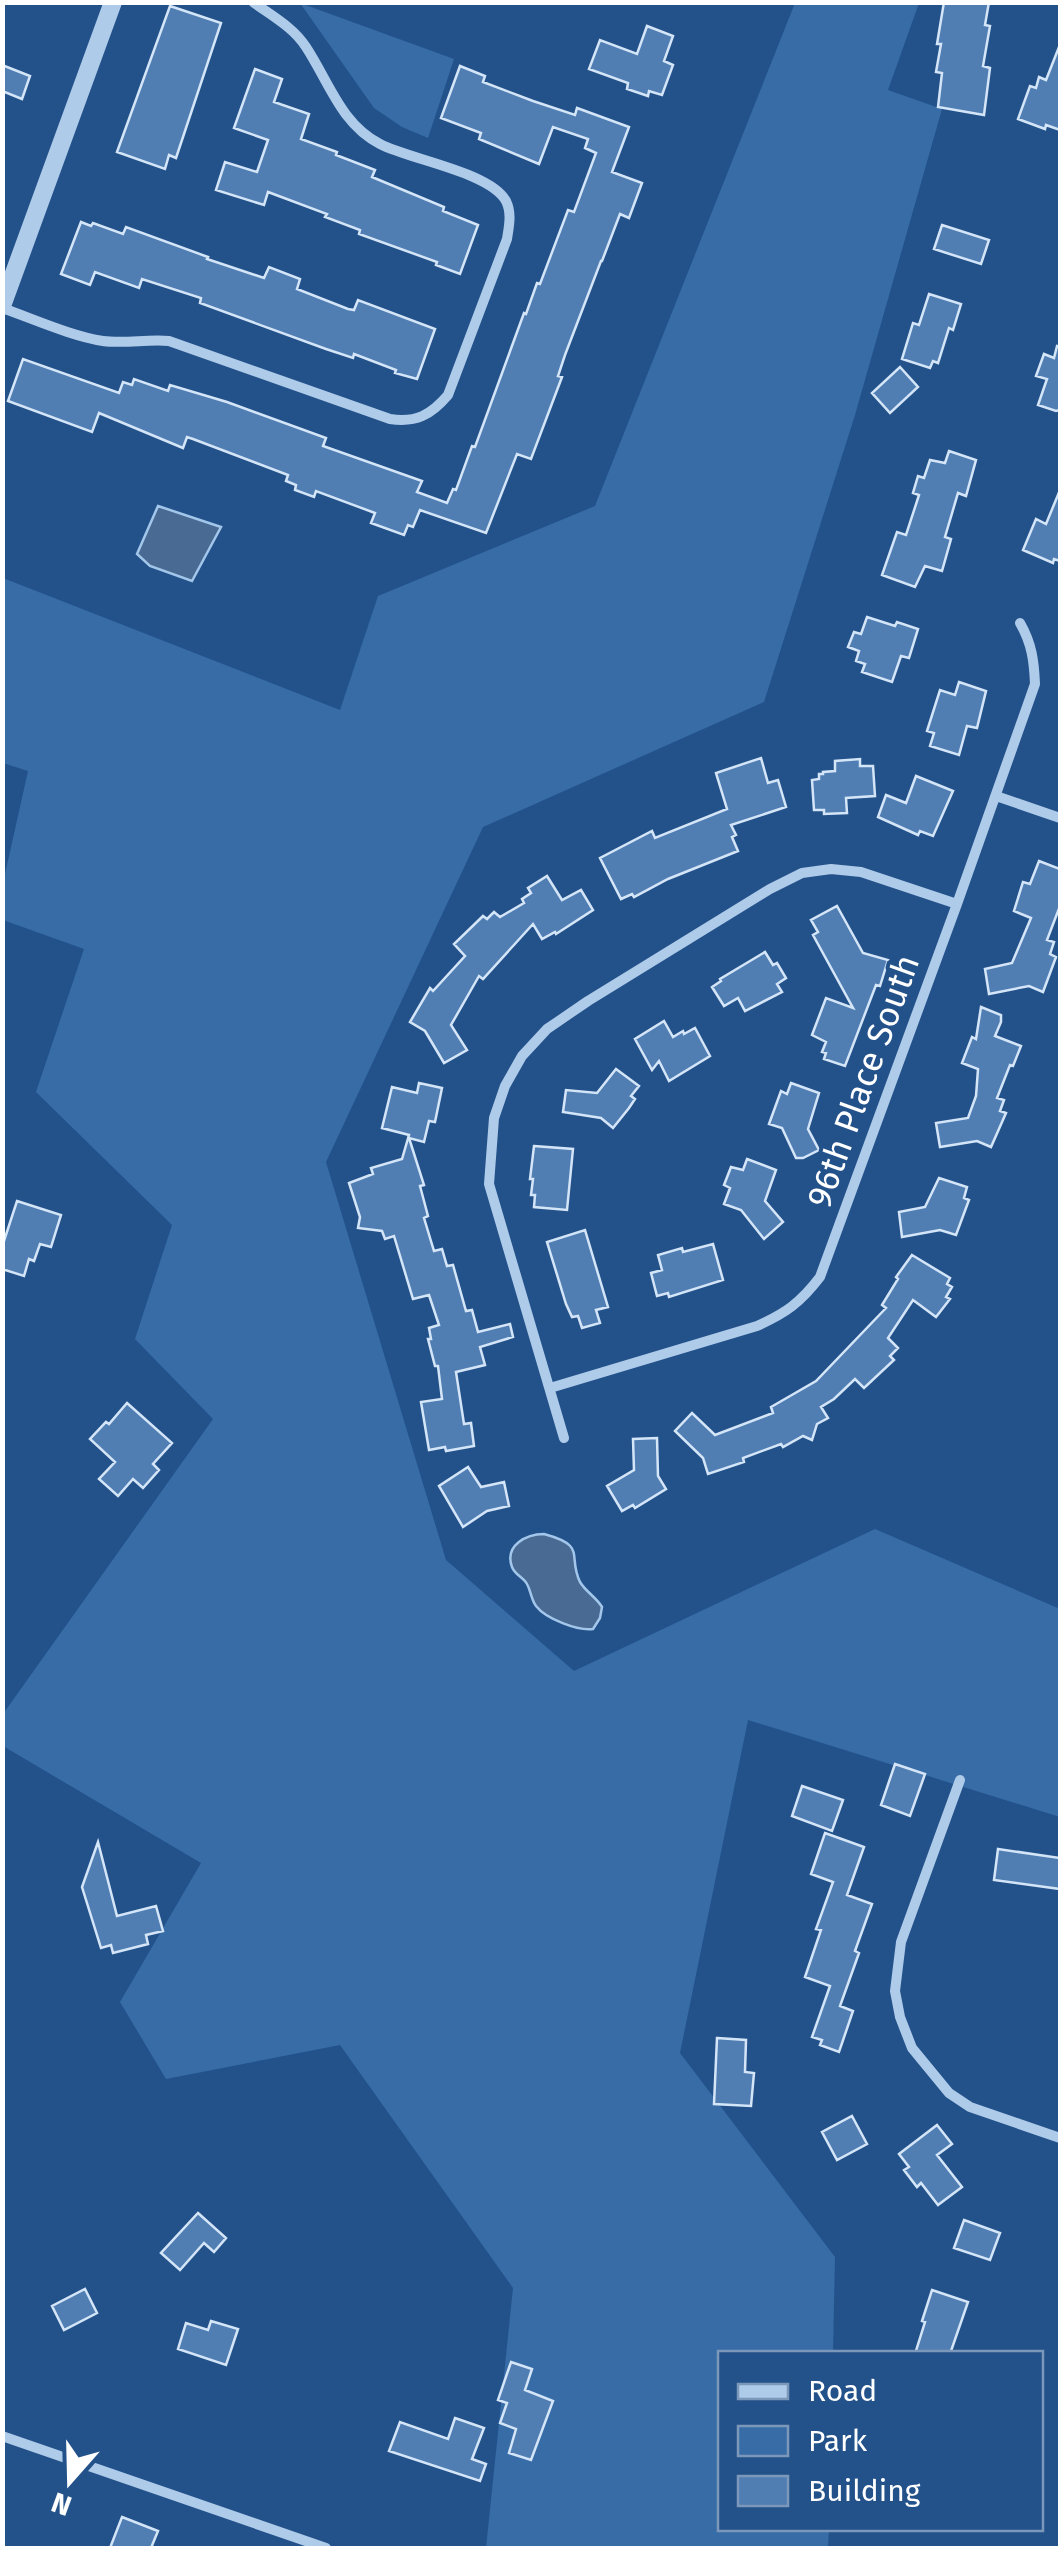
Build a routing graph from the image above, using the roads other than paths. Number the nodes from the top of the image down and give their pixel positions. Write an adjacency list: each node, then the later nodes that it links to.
1 (113, 2): 3 (street)
2 (253, 2): 3 (street)
3 (2, 307)
4 (1020, 623): 5 (street, 96th Place South)
5 (996, 796): 6 (street); 7 (street, 96th Place South)
6 (1060, 818)
7 (957, 904): 8 (street, 96th Place South); 8 (street)
8 (550, 1388): 9 (street)
9 (564, 1438)
10 (960, 1780): 11 (street)
11 (1060, 2138)
12 (2, 2436): 13 (street)
13 (296, 2544): 14 (street)
14 (326, 2548)

